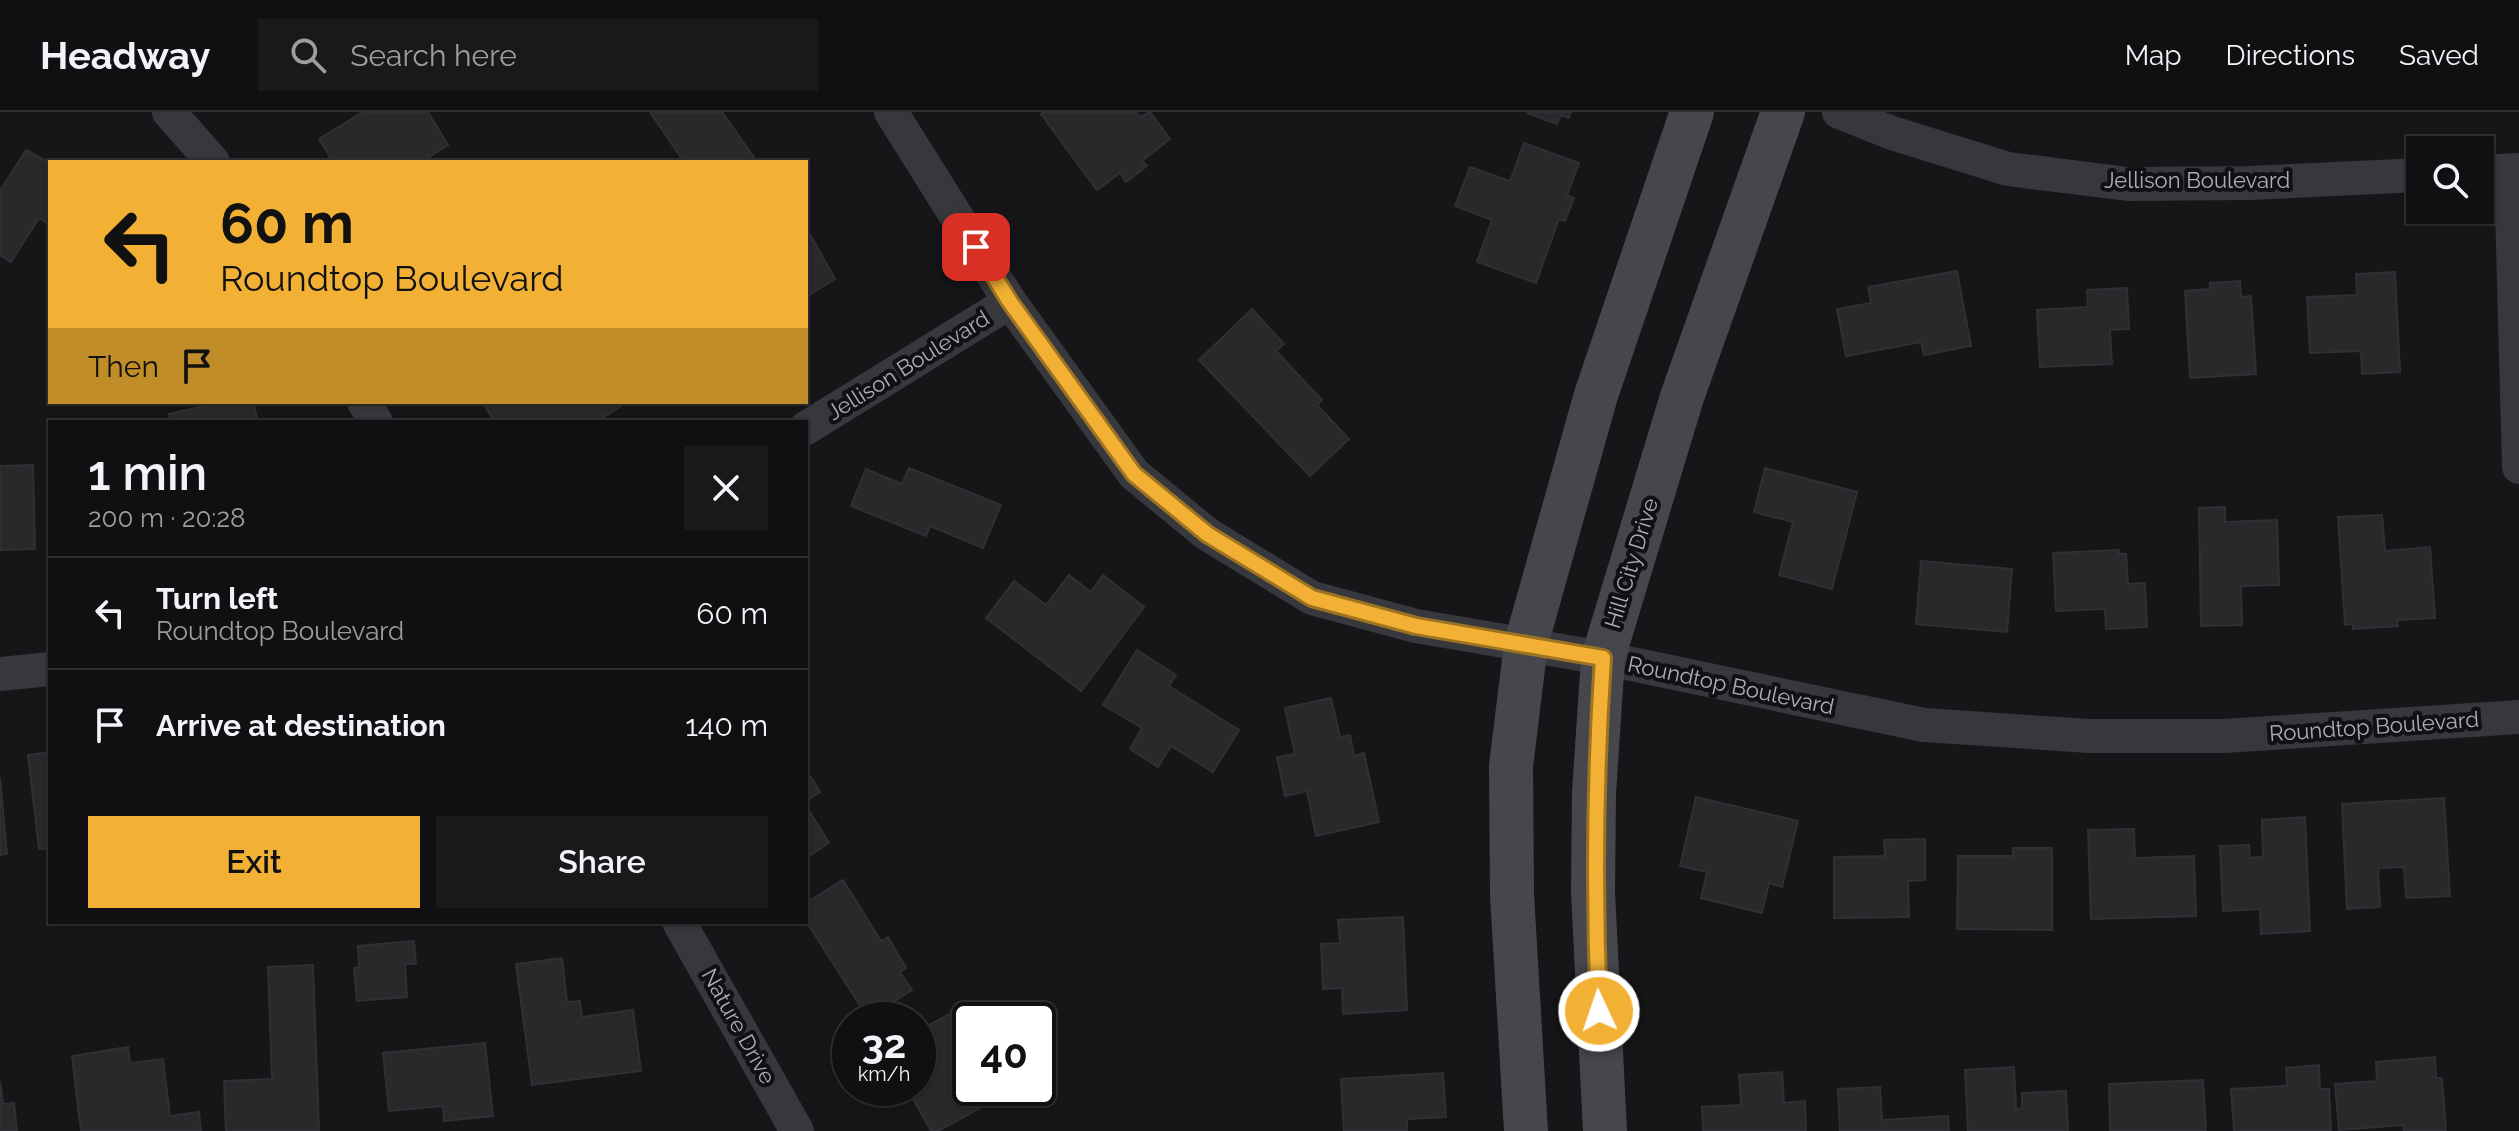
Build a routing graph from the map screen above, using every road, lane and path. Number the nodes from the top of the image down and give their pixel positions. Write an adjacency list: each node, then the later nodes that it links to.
1 (169, 112): 6 (street)
2 (891, 112): 9 (street, Roundtop Boulevard)
3 (1692, 112): 12 (street)
4 (1783, 112): 13 (street, Hill City Drive)
5 (1839, 112): 8 (street, Jellison Boulevard)
6 (211, 160)
7 (2503, 171): 11 (street)
8 (2406, 176)
9 (1010, 302): 10 (street, Jellison Boulevard); 12 (street, Roundtop Boulevard)
10 (808, 427)
11 (2519, 467)
12 (1526, 644): 13 (street, Roundtop Boulevard); 19 (street)
13 (1603, 658): 16 (street, Roundtop Boulevard); 20 (street, Hill City Drive)
14 (48, 669): 15 (street)
15 (0, 674)
16 (2519, 717)
17 (680, 924): 18 (street, Nature Drive)
18 (797, 1131)
19 (1526, 1131)
20 (1605, 1131)

